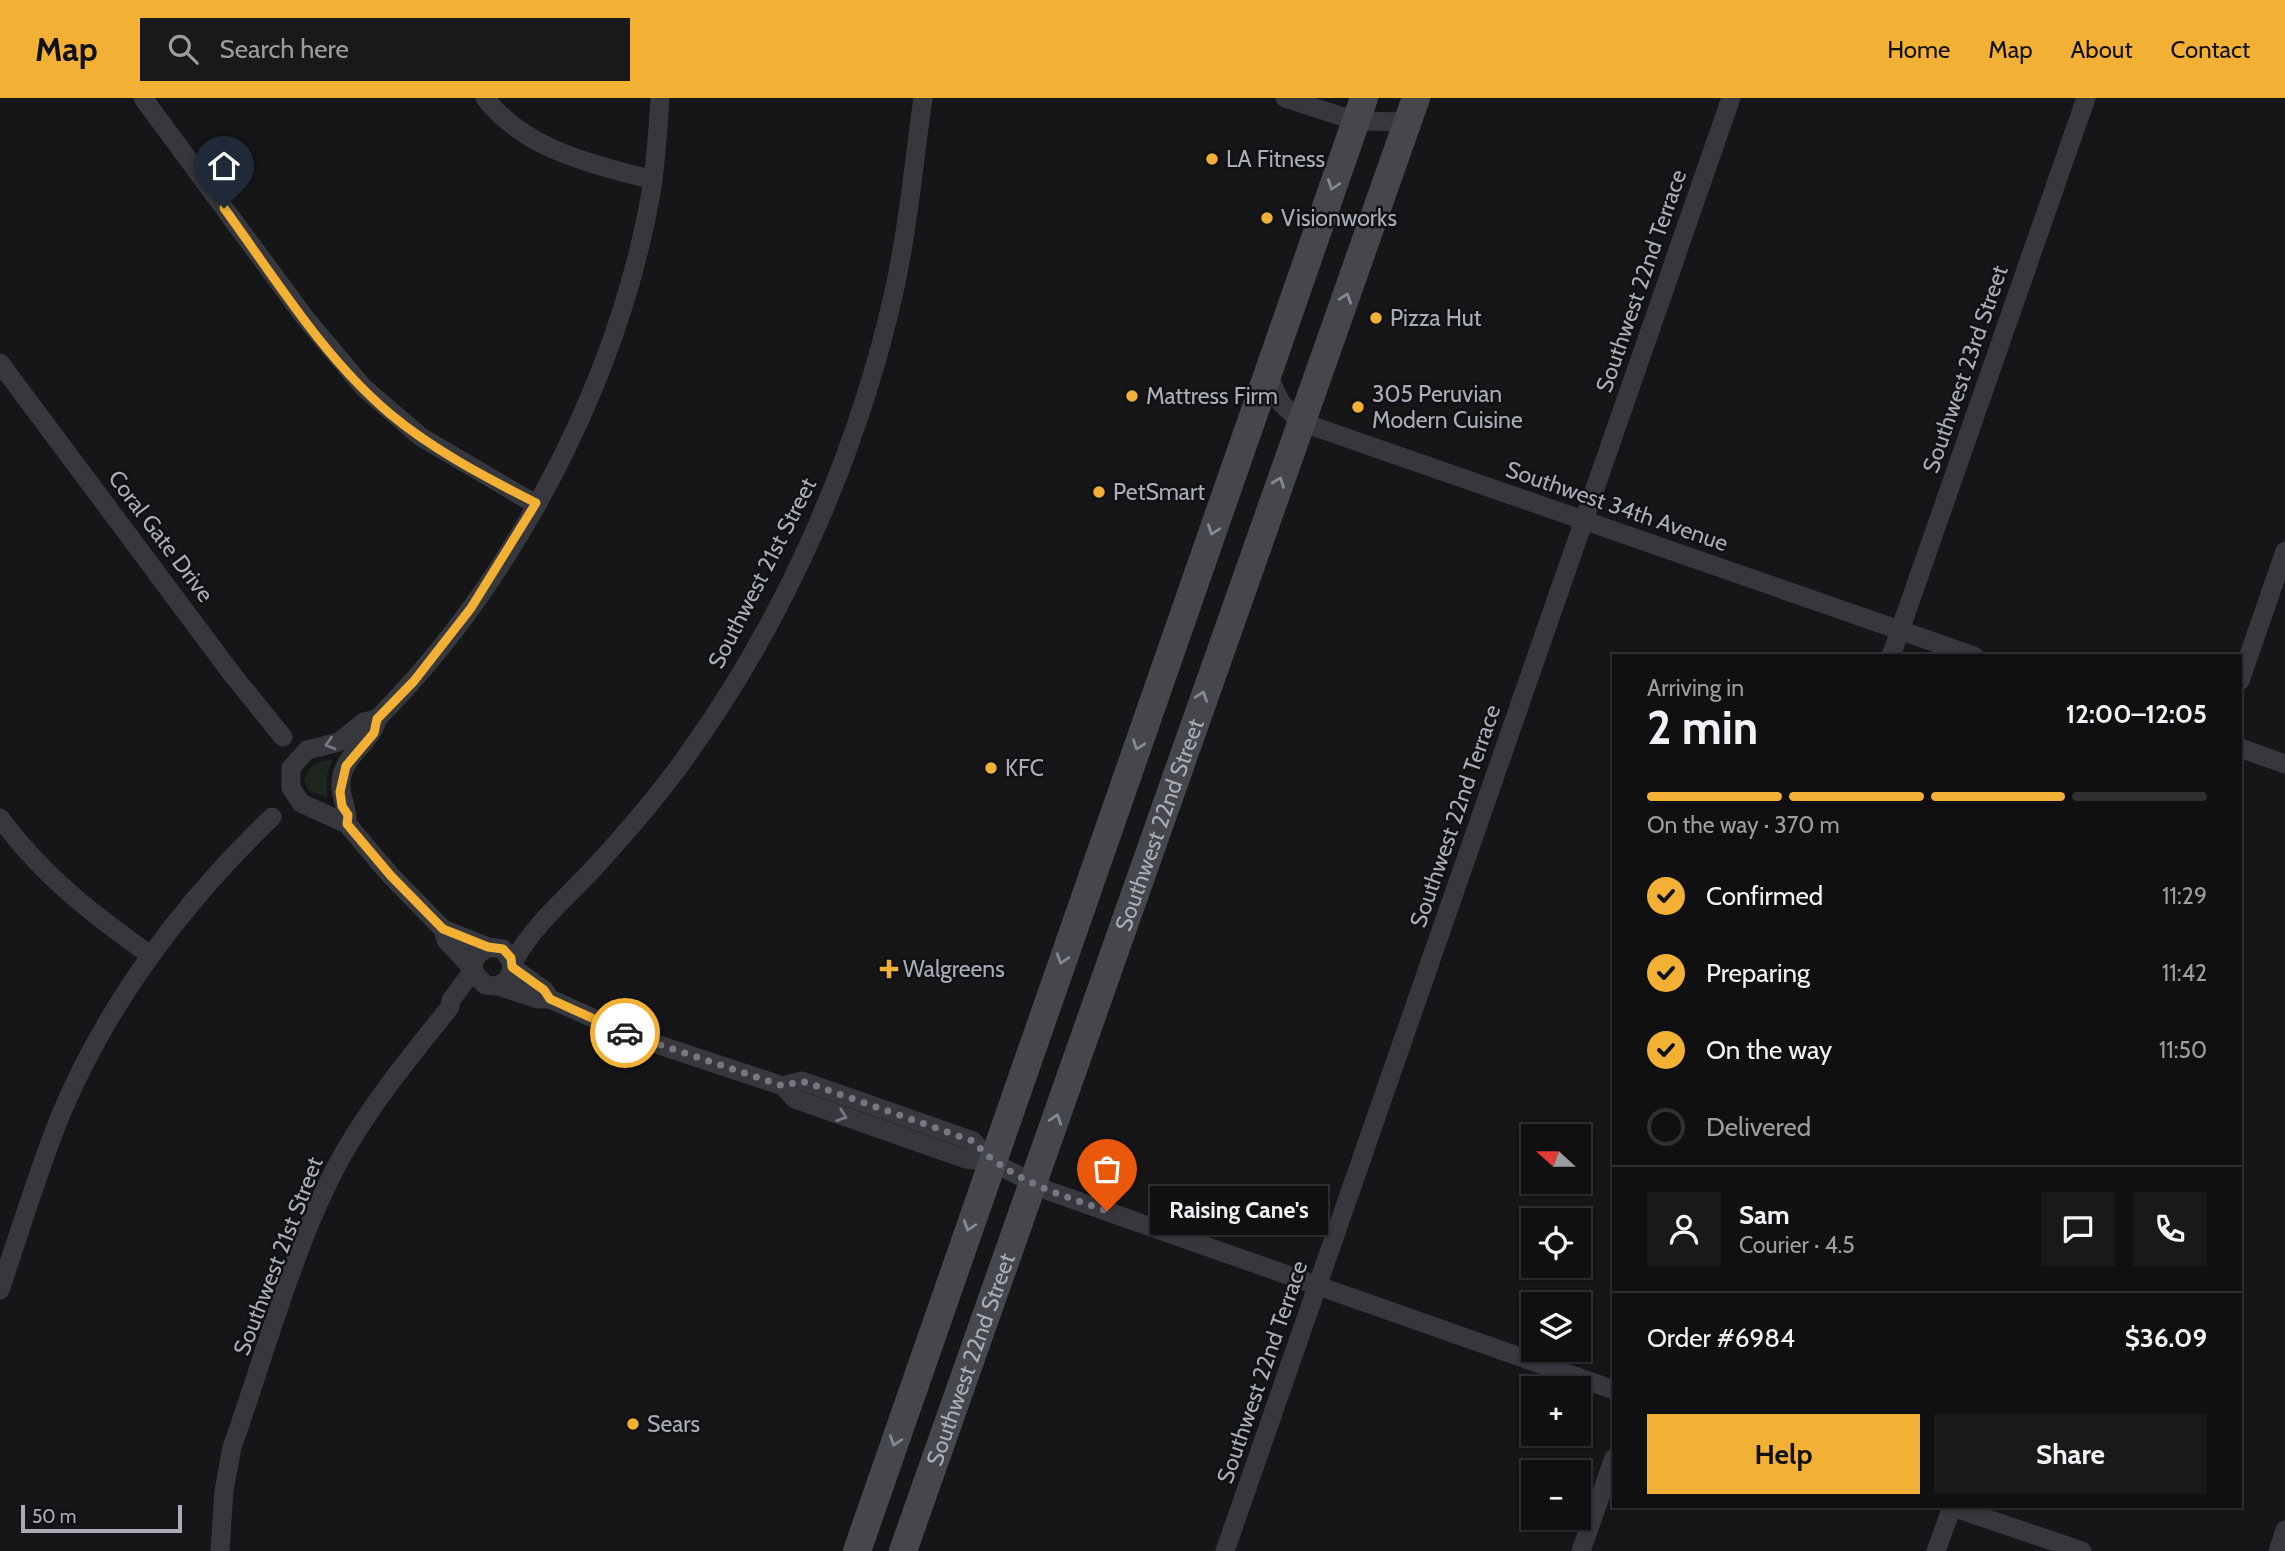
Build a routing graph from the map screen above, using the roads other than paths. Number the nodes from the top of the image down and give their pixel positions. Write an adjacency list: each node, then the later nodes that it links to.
1 (143, 98): 14 (street)
2 (485, 98): 10 (street)
3 (660, 98): 10 (street)
4 (923, 98): 28 (street, Southwest 21st Street)
5 (1284, 98): 8 (street)
6 (1731, 98): 15 (street, Southwest 22nd Terrace)
7 (2086, 98): 17 (street, Southwest 23rd Street)
8 (1360, 109): 9 (street); 12 (main road, Southwest 22nd Street, one-way to 12)
9 (1412, 110): 13 (main road, Southwest 22nd Street, one-way to 9)
10 (653, 180): 14 (street)
11 (0, 363): 22 (street, Coral Gate Drive)
12 (1268, 373): 13 (street, Southwest 34th Avenue); 37 (main road, Southwest 22nd Street, one-way to 37)
13 (1301, 422): 15 (street, Southwest 34th Avenue); 38 (main road, Southwest 22nd Street, one-way to 13)
14 (536, 503): 21 (street)
15 (1584, 520): 17 (street, Southwest 34th Avenue); 39 (street, Southwest 22nd Terrace)
16 (2285, 551): 20 (street)
17 (1900, 630): 18 (street, Southwest 23rd Street); 19 (street, Southwest 34th Avenue)
18 (1892, 654)
19 (1968, 654)
20 (2242, 675)
21 (377, 719): 27 (street); 27 (street, one-way to 27)
22 (283, 737)
23 (2242, 749): 24 (street)
24 (2285, 764)
25 (272, 817): 31 (street)
26 (0, 818): 31 (street)
27 (347, 824): 29 (street)
28 (537, 926): 30 (street, Southwest 21st Street); 32 (street, Southwest 21st Street)
29 (443, 929): 30 (street); 33 (street)
30 (493, 947): 32 (street); 33 (street)
31 (150, 956): 40 (street)
32 (512, 965): 34 (street); 35 (street)
33 (472, 969): 34 (street); 36 (street, Southwest 21st Street)
34 (494, 986): 35 (street); 36 (street, Southwest 21st Street)
35 (550, 999): 37 (street)
36 (450, 1007): 46 (street, Southwest 21st Street)
37 (992, 1162): 38 (street); 47 (main road, Southwest 22nd Street, one-way to 47)
38 (1033, 1184): 39 (street); 48 (main road, Southwest 22nd Street)
39 (1318, 1287): 41 (street); 49 (street, Southwest 22nd Terrace)
40 (0, 1290)
41 (1612, 1389)
42 (1612, 1464): 50 (street)
43 (1952, 1508): 51 (street)
44 (1955, 1508): 52 (street)
45 (2285, 1530): 53 (street)
46 (220, 1551)
47 (857, 1551)
48 (903, 1551)
49 (1226, 1551)
50 (1581, 1551)
51 (1936, 1551)
52 (2082, 1551)
53 (2278, 1551)

